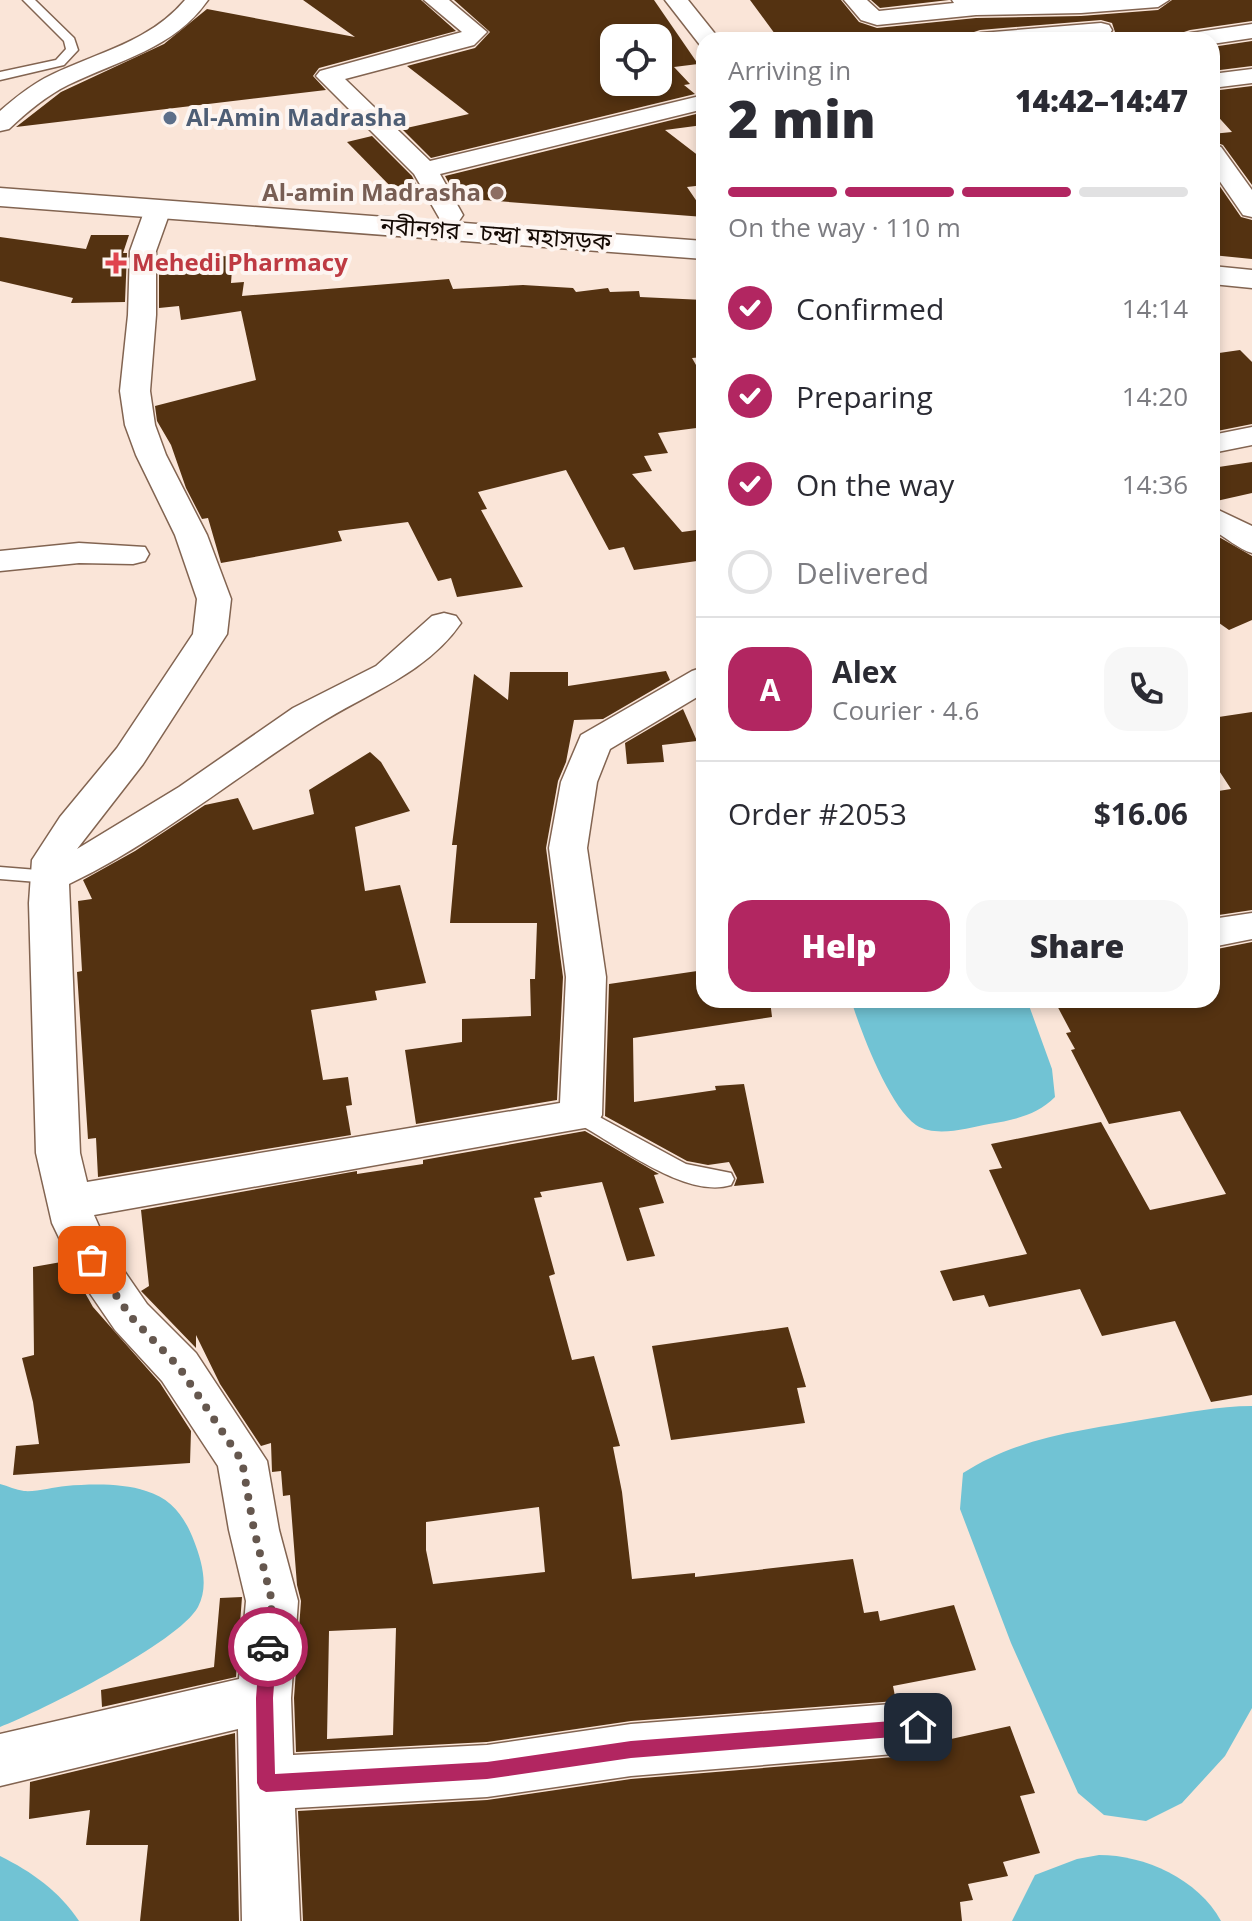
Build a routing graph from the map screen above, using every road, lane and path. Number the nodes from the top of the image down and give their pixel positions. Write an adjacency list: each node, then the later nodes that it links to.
1 (29, 0): 13 (lane)
2 (197, 0): 17 (street)
3 (435, 0): 19 (street)
4 (676, 0): 10 (street)
5 (855, 0): 7 (street)
6 (1158, 0): 8 (street)
7 (970, 4): 8 (street)
8 (1081, 6): 11 (street)
9 (1252, 31): 12 (street)
10 (702, 32)
11 (1111, 32)
12 (1220, 36)
13 (0, 76)
14 (1252, 76): 15 (street)
15 (1220, 80)
16 (696, 104): 19 (street)
17 (0, 124)
18 (1220, 163): 23 (street)
19 (425, 170): 24 (street)
20 (0, 181): 24 (highway, নবীনগর - চন্দ্রা মহাসড়ক)
21 (0, 197): 22 (highway, নবীনগর - চন্দ্রা মহাসড়ক)
22 (158, 209): 26 (highway, নবীনগর - চন্দ্রা মহাসড়ক); 41 (street)
23 (1252, 209)
24 (450, 215): 25 (highway, নবীনগর - চন্দ্রা মহাসড়ক)
25 (696, 233)
26 (696, 249)
27 (1220, 276): 28 (highway)
28 (1252, 279)
29 (1220, 292): 30 (highway)
30 (1252, 294)
31 (1252, 436): 32 (street)
32 (1220, 442)
33 (1220, 521): 34 (street)
34 (1250, 537): 35 (street)
35 (1220, 542)
36 (133, 554): 37 (street)
37 (0, 561)
38 (444, 623): 41 (street)
39 (696, 683): 44 (street)
40 (0, 873): 41 (lane)
41 (50, 877): 46 (street)
42 (1252, 926): 43 (street)
43 (1220, 932)
44 (581, 1115): 45 (lane); 46 (street)
45 (723, 1179)
46 (70, 1202): 47 (street)
47 (264, 1698): 49 (street); 50 (street)
48 (918, 1727): 50 (street)
49 (0, 1760)
50 (266, 1783): 51 (street)
51 (271, 1921)

